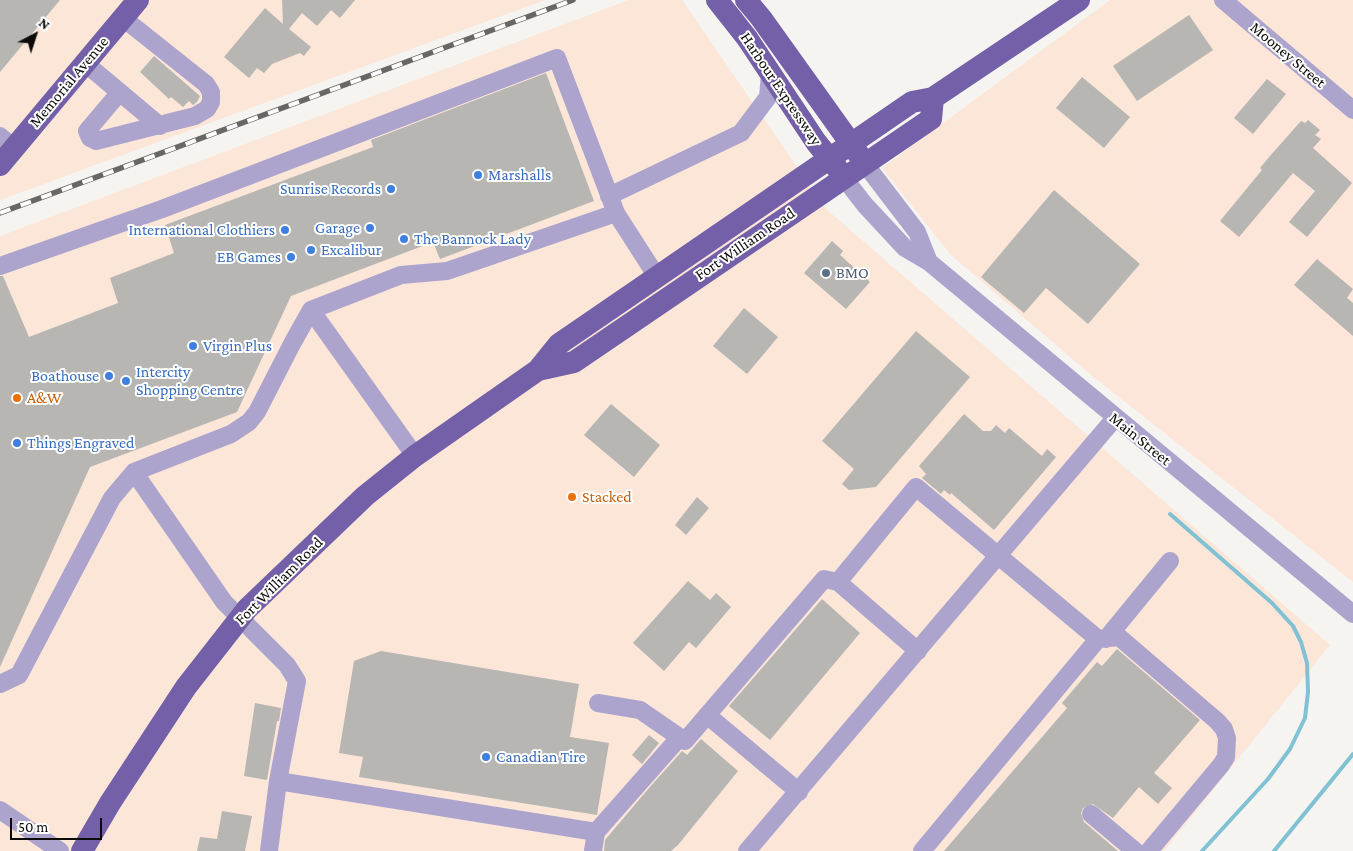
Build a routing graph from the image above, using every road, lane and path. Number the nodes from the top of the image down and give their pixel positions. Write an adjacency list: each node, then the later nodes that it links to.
1 (138, 0): 6 (main road, Memorial Avenue)
2 (717, 0): 8 (main road, Harbour Expressway)
3 (746, 0): 13 (main road, Harbour Expressway)
4 (1079, 0): 10 (main road, Fort William Road)
5 (1223, 0): 11 (street, Mooney Street)
6 (123, 18): 7 (main road, Memorial Avenue); 12 (street)
7 (85, 63): 9 (street); 14 (main road, Memorial Avenue)
8 (770, 74): 15 (main road, Harbour Expressway); 18 (street)
9 (120, 92): 12 (street); 12 (street)
10 (933, 98): 13 (main road, Fort William Road); 16 (main road, Fort William Road)
11 (1353, 110)
12 (160, 126)
13 (850, 143): 15 (main road, Fort William Road); 16 (main road, Harbour Expressway)
14 (5, 149)
15 (828, 157): 17 (main road, Harbour Expressway); 22 (main road, Fort William Road)
16 (865, 164): 17 (main road, Fort William Road); 20 (street, Main Street)
17 (844, 178): 20 (street, Main Street); 24 (main road, Fort William Road)
18 (609, 196): 19 (street); 21 (street)
19 (616, 213): 22 (street); 23 (street)
20 (929, 262): 25 (street, Main Street)
21 (0, 266)
22 (657, 277): 24 (main road, Fort William Road)
23 (311, 310): 26 (street); 27 (street)
24 (538, 370): 26 (main road, Fort William Road)
25 (1115, 418): 28 (street); 31 (street, Main Street)
26 (415, 456): 32 (main road, Fort William Road)
27 (134, 472): 32 (street); 35 (street)
28 (998, 556): 30 (street); 33 (street); 34 (street)
29 (1170, 561): 33 (street)
30 (838, 582): 34 (street); 37 (street)
31 (1353, 614)
32 (240, 619): 39 (street); 45 (main road, Fort William Road)
33 (1102, 639): 49 (street); 51 (street)
34 (918, 651): 40 (street)
35 (0, 684)
36 (598, 703): 38 (street)
37 (707, 715): 38 (street); 40 (street)
38 (679, 738): 43 (street)
39 (278, 782): 43 (street); 46 (street)
40 (799, 792): 48 (street)
41 (0, 810): 44 (street)
42 (1091, 814): 50 (street)
43 (596, 832): 47 (street)
44 (60, 851)
45 (82, 851)
46 (269, 851)
47 (593, 851)
48 (747, 851)
49 (922, 851)
50 (1135, 851)
51 (1148, 851)

